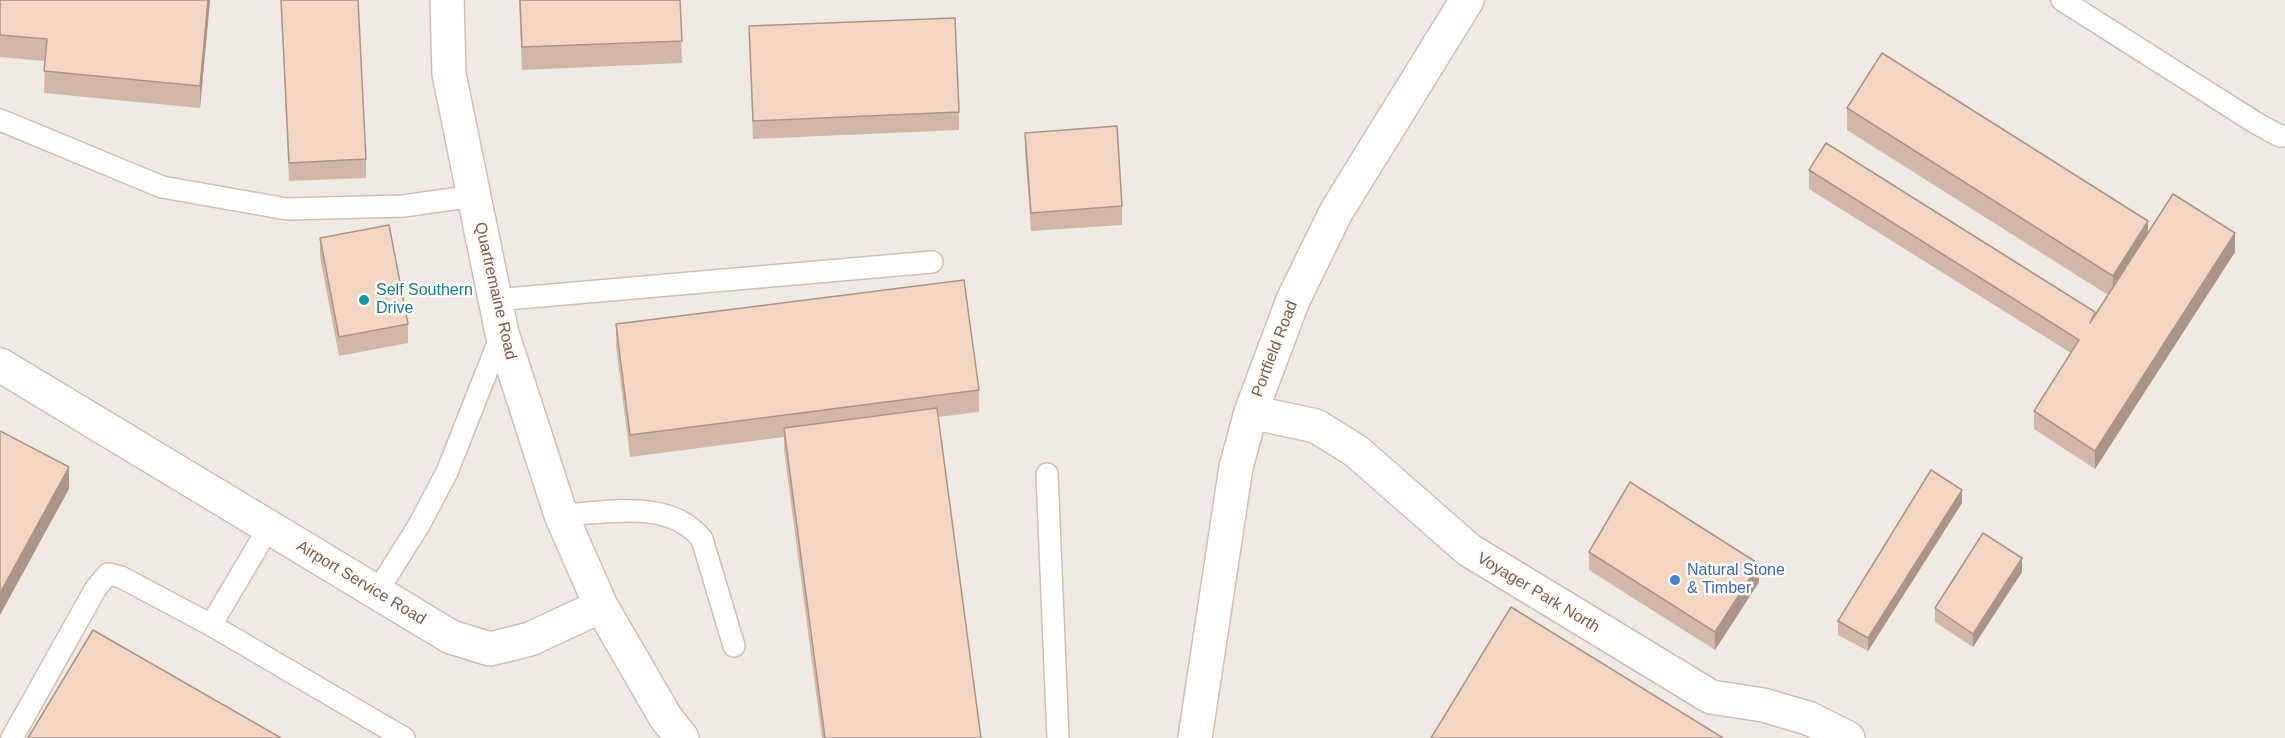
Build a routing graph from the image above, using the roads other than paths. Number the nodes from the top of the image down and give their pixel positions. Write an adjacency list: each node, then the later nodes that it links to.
1 (447, 0): 6 (street, Quartremaine Road)
2 (1467, 0): 11 (street, Portfield Road)
3 (2062, 0): 5 (lane)
4 (0, 120): 6 (lane)
5 (2283, 139)
6 (474, 196): 8 (street, Quartremaine Road)
7 (932, 262): 8 (lane)
8 (495, 300): 9 (street, Quartremaine Road)
9 (502, 333): 13 (street, Quartremaine Road); 15 (lane)
10 (0, 364): 14 (street, Airport Service Road)
11 (1251, 412): 23 (street, Portfield Road); 24 (street, Voyager Park North)
12 (1047, 474): 22 (lane)
13 (561, 515): 16 (street, Quartremaine Road); 18 (lane)
14 (269, 527): 15 (street, Airport Service Road); 17 (lane)
15 (377, 592): 16 (street, Airport Service Road)
16 (601, 606): 21 (street)
17 (211, 625): 19 (lane); 20 (lane)
18 (734, 645)
19 (12, 738)
20 (404, 738)
21 (682, 738)
22 (1059, 738)
23 (1195, 738)
24 (1848, 738)

